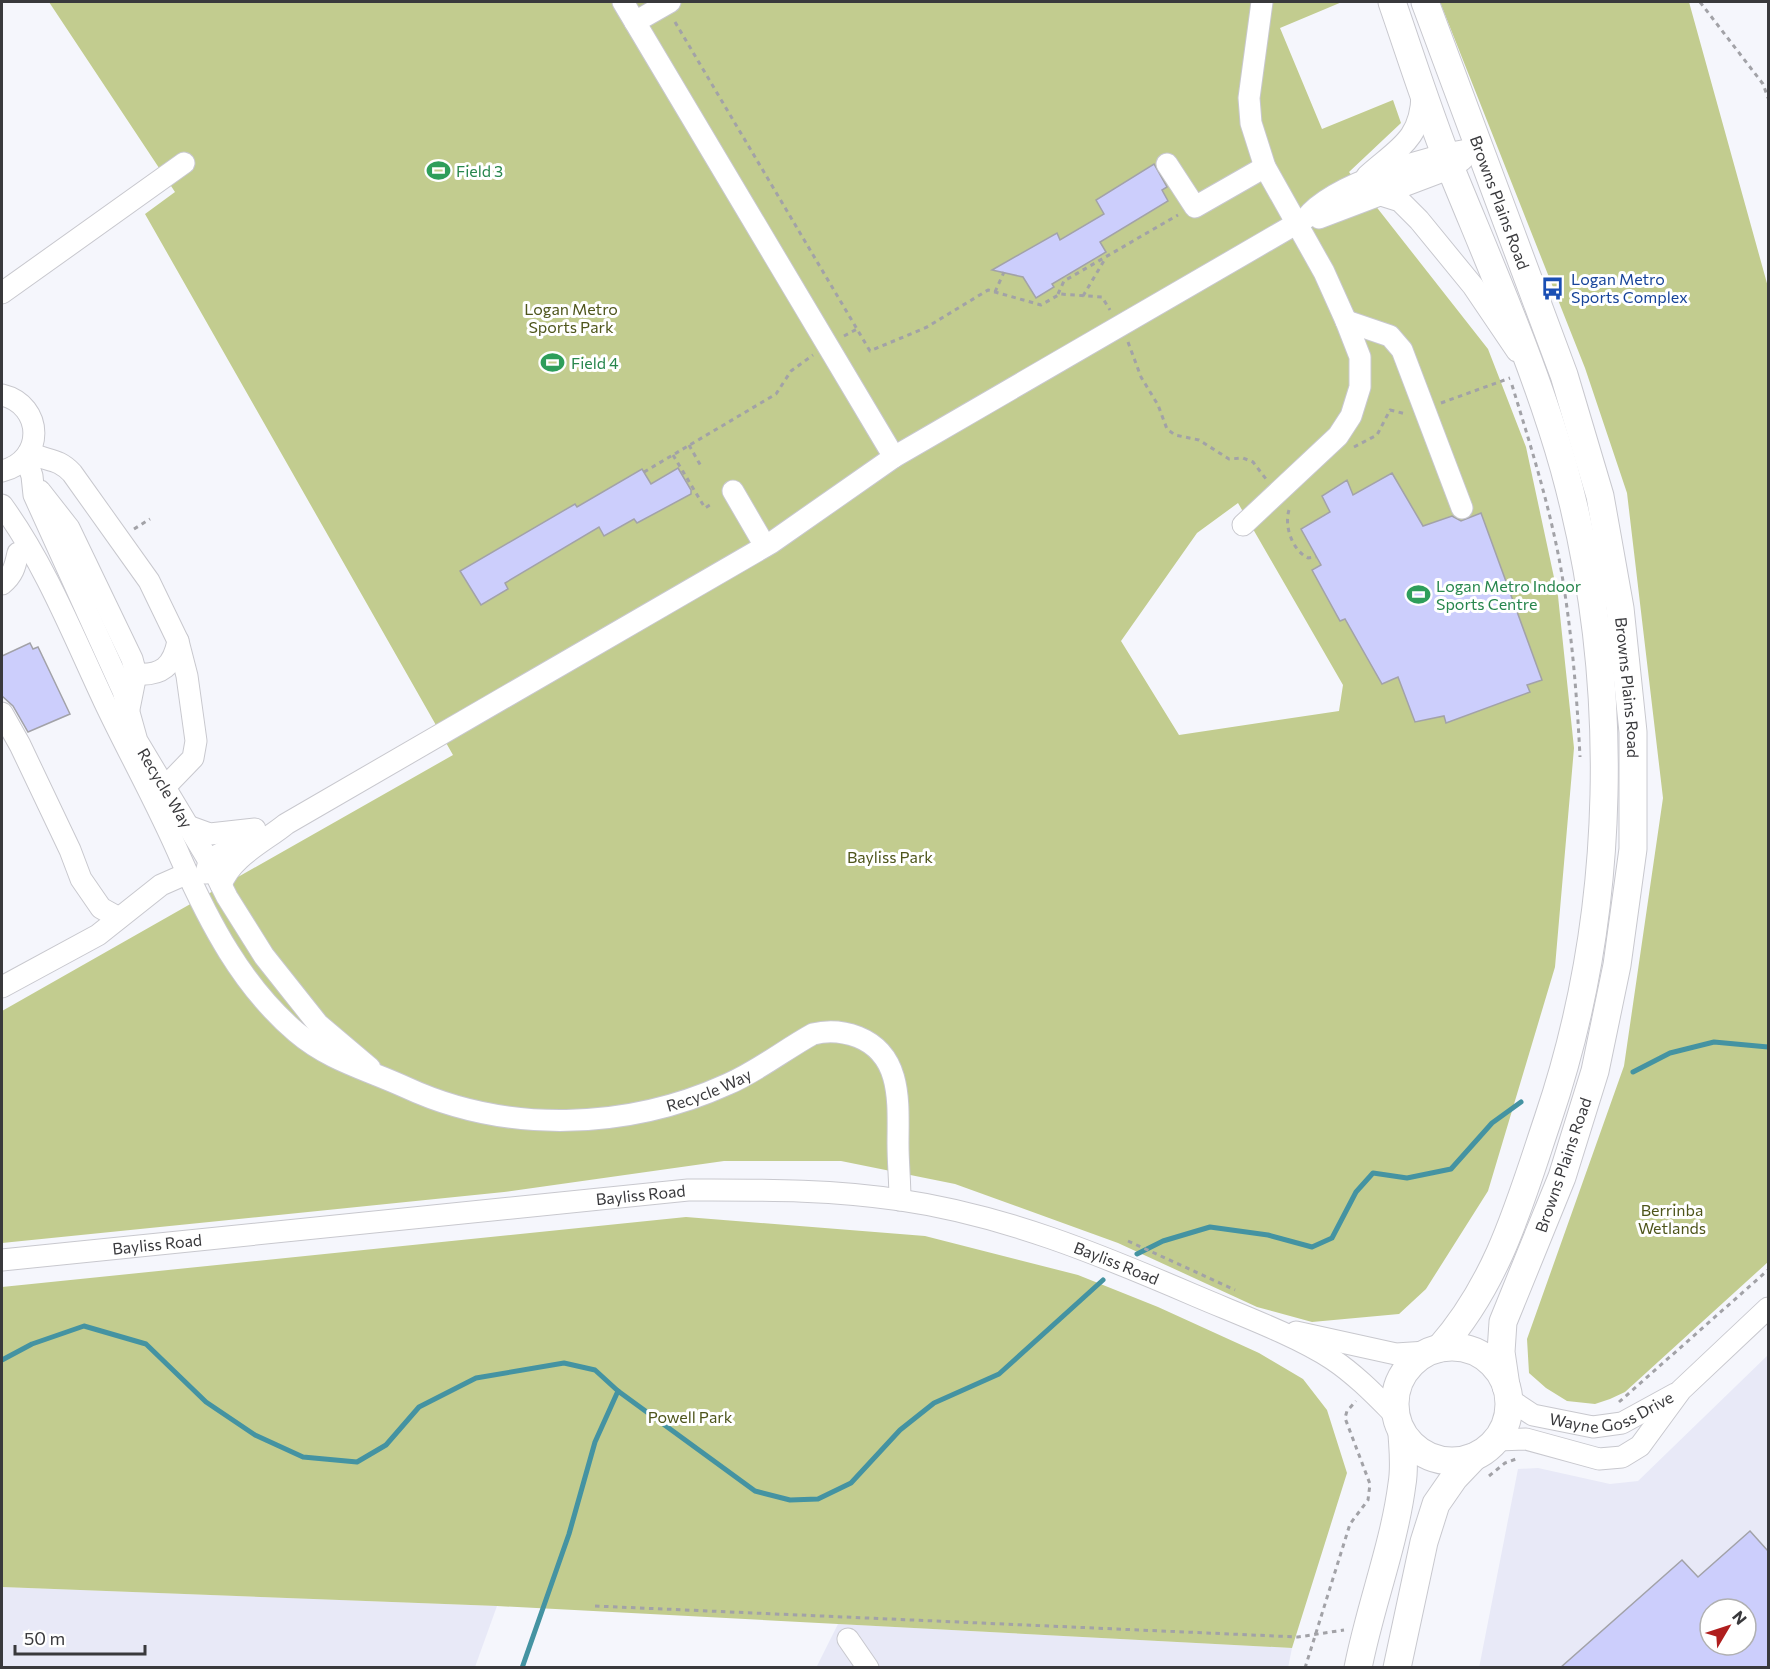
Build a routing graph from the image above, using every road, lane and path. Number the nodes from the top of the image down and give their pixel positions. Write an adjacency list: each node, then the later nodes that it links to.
1 (623, 2): 7 (street)
2 (1262, 2): 14 (street)
3 (1392, 2): 8 (main road, Browns Plains Road)
4 (1425, 2): 10 (main road, Browns Plains Road)
5 (1700, 2): 9 (path)
6 (668, 3): 7 (street); 27 (path)
7 (635, 22): 39 (street)
8 (1422, 87): 11 (main road, Browns Plains Road); 15 (street)
9 (1768, 98)
10 (1478, 148): 11 (street); 81 (main road, Browns Plains Road)
11 (1448, 161): 15 (street); 16 (street); 32 (main road, Browns Plains Road)
12 (184, 163): 22 (street)
13 (1167, 164): 17 (street)
14 (1265, 167): 17 (street); 18 (street)
15 (1357, 184): 18 (street)
16 (1381, 195): 18 (street); 32 (street)
17 (1193, 206): 19 (path)
18 (1301, 221): 26 (street); 39 (street)
19 (1106, 257): 23 (path); 24 (path)
20 (1004, 272): 21 (path)
21 (995, 292): 23 (path); 27 (path)
22 (2, 293)
23 (1057, 296): 24 (path)
24 (1083, 296): 25 (path)
25 (1114, 317)
26 (1346, 321): 34 (street); 51 (street)
27 (857, 329): 29 (path)
28 (1125, 335): 44 (path)
29 (838, 340)
30 (817, 353): 35 (path)
31 (1506, 368): 32 (path)
32 (1522, 377): 34 (path); 60 (path); 78 (main road, Browns Plains Road)
33 (2, 395): 37 (street)
34 (1425, 409): 36 (path); 49 (street)
35 (689, 445): 38 (path); 40 (path)
36 (1349, 450)
37 (28, 455): 41 (street); 43 (street, Recycle Way); 56 (street)
38 (673, 455): 42 (path); 46 (path)
39 (894, 457): 52 (street)
40 (702, 468)
41 (2, 471)
42 (644, 472)
43 (33, 484): 57 (street); 58 (street, Recycle Way)
44 (1269, 484)
45 (733, 492): 52 (street)
46 (713, 503)
47 (1295, 504): 54 (path)
48 (2, 505): 65 (street)
49 (1462, 508)
50 (2, 520): 53 (street)
51 (1243, 525)
52 (765, 546): 63 (street)
53 (18, 553): 55 (street); 65 (street)
54 (1316, 557)
55 (2, 584)
56 (178, 641): 57 (street); 61 (street)
57 (136, 674): 58 (street)
58 (128, 711): 61 (street, Recycle Way)
59 (2, 713): 67 (street)
60 (1580, 767)
61 (165, 787): 62 (street, Recycle Way)
62 (188, 826): 63 (street); 64 (street, Recycle Way)
63 (278, 826): 64 (street); 66 (street)
64 (209, 861): 66 (street, Recycle Way); 69 (street)
65 (186, 874): 67 (street); 69 (street, Recycle Way)
66 (221, 885): 70 (street, Recycle Way)
67 (119, 918): 68 (street)
68 (2, 987)
69 (292, 1028): 70 (street, Recycle Way)
70 (377, 1074): 71 (street, Recycle Way)
71 (900, 1200): 73 (street, Bayliss Road); 77 (street, Bayliss Road)
72 (1128, 1240): 75 (path)
73 (2, 1260)
74 (1768, 1270): 82 (path)
75 (1245, 1294)
76 (1768, 1308): 80 (street, Wayne Goss Drive)
77 (1260, 1323): 78 (street, Bayliss Road); 79 (street, Bayliss Road)
78 (1433, 1350): 81 (main road); 83 (main road)
79 (1365, 1385): 83 (street, Bayliss Road); 89 (path)
80 (1681, 1390): 81 (street, Wayne Goss Drive); 84 (street, Wayne Goss Drive)
81 (1507, 1392): 85 (main road)
82 (1614, 1406)
83 (1399, 1425): 86 (main road); 88 (main road)
84 (1527, 1439): 85 (street, Wayne Goss Drive); 86 (path)
85 (1497, 1440): 86 (main road)
86 (1477, 1469): 94 (main road)
87 (595, 1606): 89 (path)
88 (1366, 1627): 89 (path); 93 (main road)
89 (1315, 1635): 92 (path)
90 (848, 1639): 91 (street)
91 (868, 1668)
92 (1305, 1668)
93 (1358, 1668)
94 (1397, 1668)

